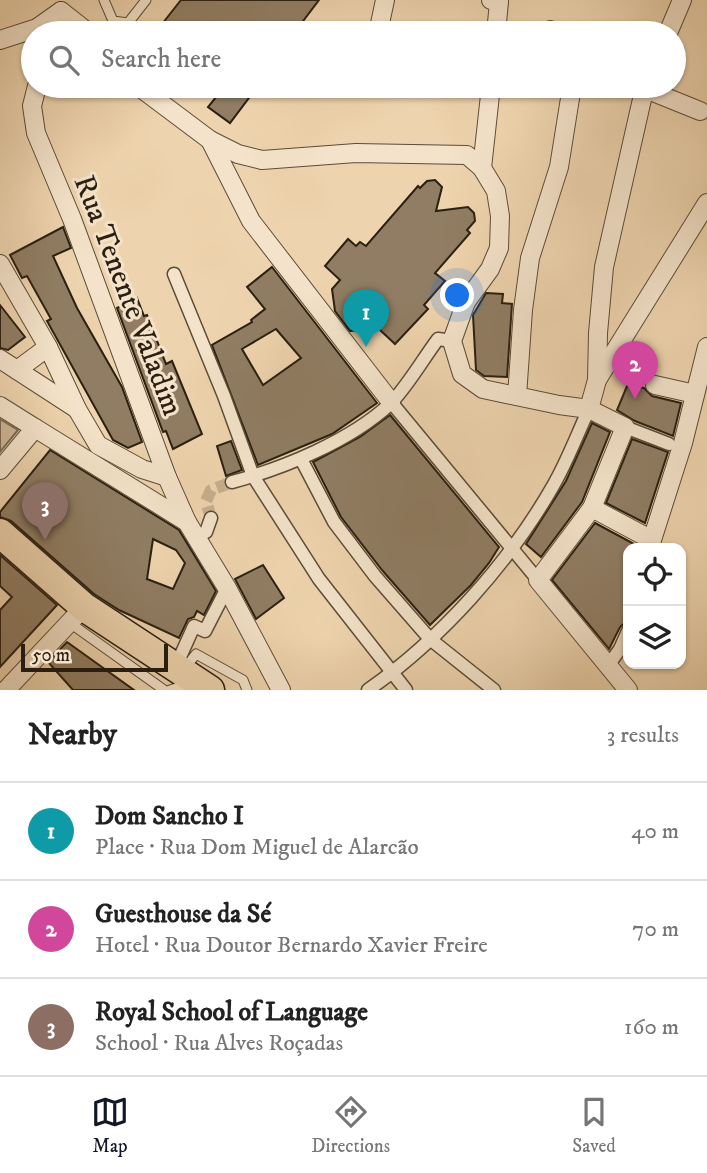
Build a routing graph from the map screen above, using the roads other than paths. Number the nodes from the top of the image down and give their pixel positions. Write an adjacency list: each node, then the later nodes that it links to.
1 (104, 0): 9 (lane)
2 (146, 0): 10 (lane)
3 (385, 0): 11 (street)
4 (491, 0): 12 (street)
5 (682, 0): 13 (street)
6 (62, 6): 7 (street); 8 (street)
7 (45, 21)
8 (77, 21)
9 (113, 21)
10 (130, 21)
11 (381, 21)
12 (497, 21)
13 (673, 21)
14 (21, 33): 15 (street)
15 (0, 40)
16 (34, 98): 47 (street, Rua Tenente Valadim)
17 (154, 98): 23 (street)
18 (490, 98): 24 (street)
19 (570, 98): 36 (street)
20 (640, 98): 33 (street)
21 (669, 98): 22 (street)
22 (700, 111)
23 (210, 140): 24 (street); 37 (street)
24 (482, 168): 28 (street)
25 (707, 203): 33 (street)
26 (0, 264): 29 (street)
27 (174, 274): 46 (street)
28 (452, 341): 36 (street); 37 (street)
29 (48, 346): 32 (street); 39 (street)
30 (707, 347): 34 (street)
31 (0, 359): 32 (street)
32 (17, 370): 39 (street)
33 (597, 380): 40 (street)
34 (701, 383): 35 (street); 54 (street)
35 (655, 385)
36 (517, 396): 40 (street)
37 (391, 402): 44 (street); 55 (street)
38 (0, 406): 42 (street)
39 (77, 409): 47 (street)
40 (589, 409): 41 (street); 55 (street)
41 (625, 427): 43 (street); 49 (street)
42 (35, 428): 45 (street); 51 (street)
43 (669, 444)
44 (301, 459): 46 (street); 59 (street)
45 (0, 470)
46 (253, 476): 48 (street); 62 (street)
47 (167, 477): 51 (street, Rua Tenente Valadim)
48 (232, 482)
49 (592, 508): 53 (street); 56 (street)
50 (211, 517): 51 (street)
51 (192, 529): 57 (street, Rua Tenente Valadim)
52 (0, 533): 58 (main road)
53 (649, 543)
54 (651, 543)
55 (511, 548): 56 (street); 59 (street)
56 (538, 580): 61 (street)
57 (227, 589): 63 (street); 66 (street, Rua Tenente Valadim)
58 (77, 615): 63 (main road); 64 (street)
59 (430, 639): 62 (street); 69 (street)
60 (623, 642): 61 (street)
61 (607, 667): 70 (street)
62 (394, 672): 67 (street); 68 (street)
63 (183, 682): 65 (lane)
64 (6, 690)
65 (247, 690)
66 (281, 690)
67 (368, 690)
68 (406, 690)
69 (494, 690)
70 (628, 690)

